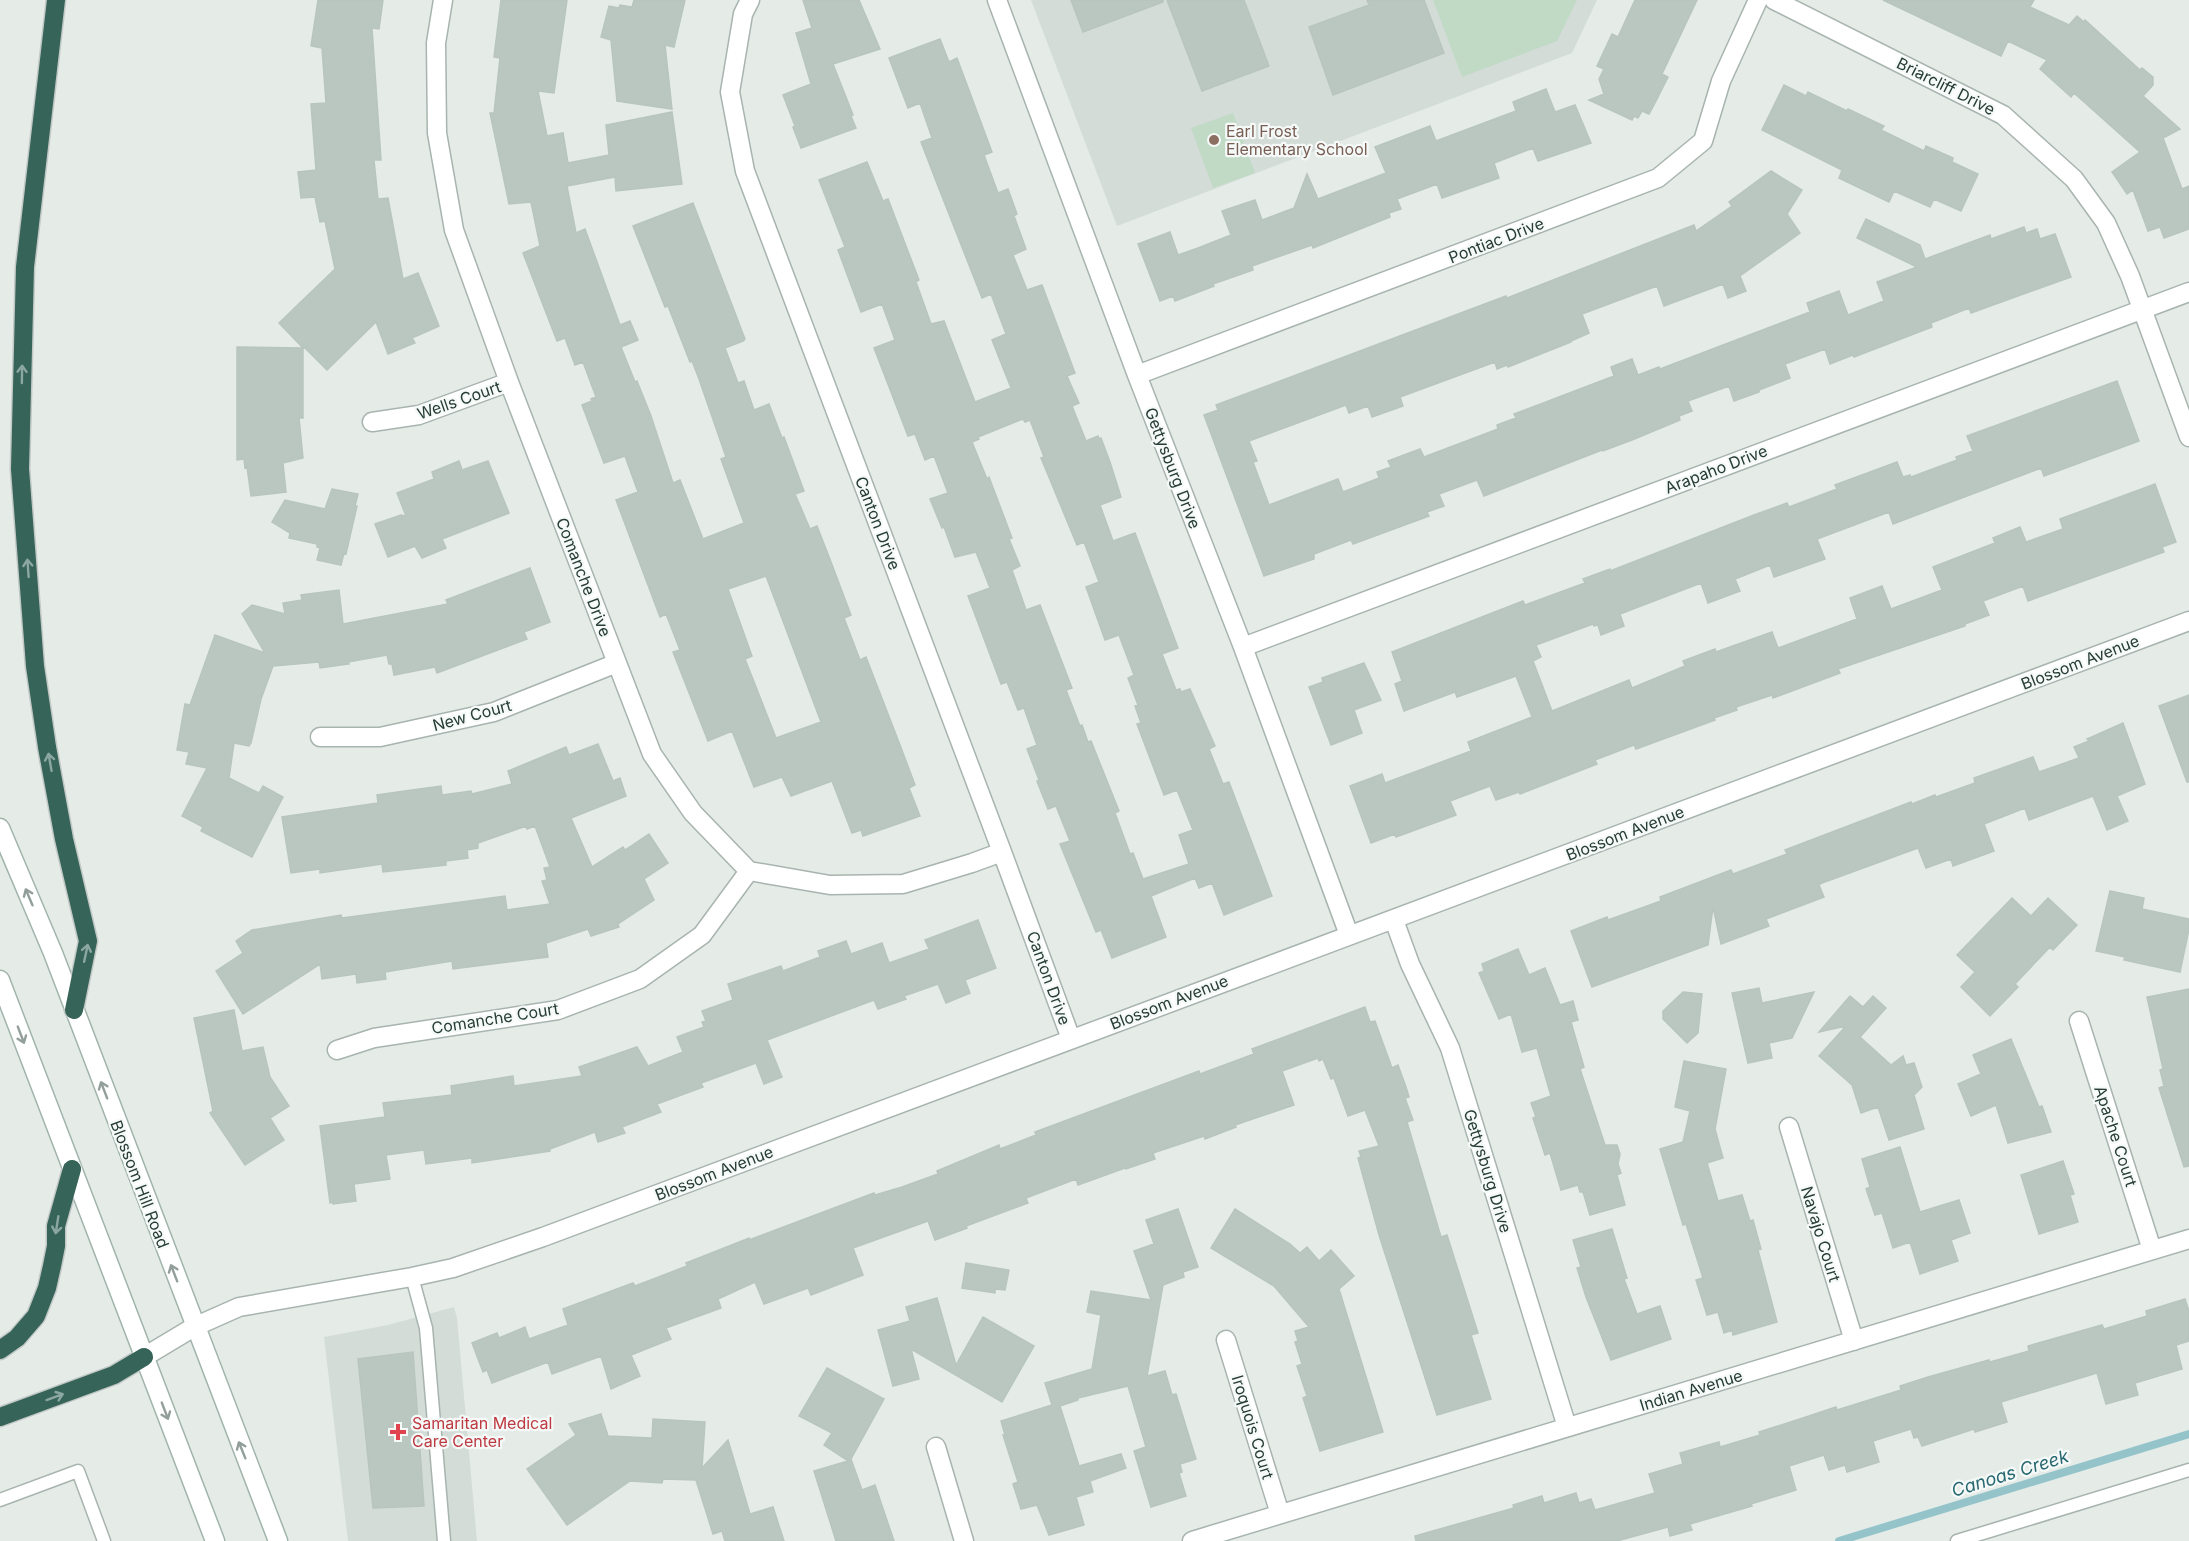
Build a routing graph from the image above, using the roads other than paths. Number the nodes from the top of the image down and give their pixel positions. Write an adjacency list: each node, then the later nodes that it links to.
1 (56, 0): 23 (highway, one-way to 1)
2 (443, 0): 10 (street, Comanche Drive)
3 (750, 0): 18 (street, Canton Drive)
4 (997, 0): 9 (street, Gettysburg Drive)
5 (1758, 0): 9 (street, Pontiac Drive)
6 (1774, 0): 8 (street, Briarcliff Drive)
7 (2189, 292): 8 (street, Arapaho Drive)
8 (2142, 309): 12 (street, Briarcliff Drive); 14 (street, Arapaho Drive)
9 (1137, 375): 14 (street, Gettysburg Drive)
10 (509, 382): 11 (street, Wells Court); 15 (street, Comanche Drive)
11 (372, 422)
12 (2189, 437)
13 (2189, 621): 20 (street, Blossom Avenue)
14 (1243, 647): 21 (street, Gettysburg Drive)
15 (617, 663): 16 (street, New Court); 19 (street, Comanche Drive)
16 (320, 737)
17 (0, 828): 23 (street, Blossom Hill Road, one-way to 17)
18 (1002, 852): 19 (street); 25 (street, Canton Drive)
19 (749, 871): 26 (street, Comanche Court)
20 (1394, 920): 21 (street, Blossom Avenue); 38 (street, Gettysburg Drive)
21 (1349, 935): 25 (street, Blossom Avenue)
22 (0, 980): 28 (street, one-way to 28)
23 (74, 1010): 32 (street, Blossom Hill Road, one-way to 23)
24 (2079, 1021): 30 (street, Apache Court)
25 (1071, 1039): 31 (street, Blossom Avenue)
26 (337, 1050)
27 (1789, 1127): 34 (street, Navajo Court)
28 (72, 1169): 35 (highway, one-way to 35); 36 (street)
29 (2189, 1239): 30 (street, Indian Avenue)
30 (2152, 1250): 34 (street, Indian Avenue)
31 (412, 1277): 32 (street, Blossom Avenue); 46 (lane)
32 (194, 1327): 36 (street, Blossom Avenue); 45 (street, Blossom Hill Road, one-way to 32)
33 (1226, 1340): 42 (street, Iroquois Court)
34 (1854, 1341): 38 (street, Indian Avenue)
35 (0, 1350)
36 (144, 1357): 37 (highway, one-way to 36); 44 (street, one-way to 44)
37 (0, 1417)
38 (1568, 1427): 42 (street, Indian Avenue)
39 (936, 1446): 47 (street)
40 (2189, 1470): 49 (lane)
41 (0, 1500): 43 (lane)
42 (1281, 1514): 48 (street, Indian Avenue)
43 (104, 1541)
44 (215, 1541)
45 (278, 1541)
46 (444, 1541)
47 (964, 1541)
48 (1192, 1541)
49 (1957, 1541)

